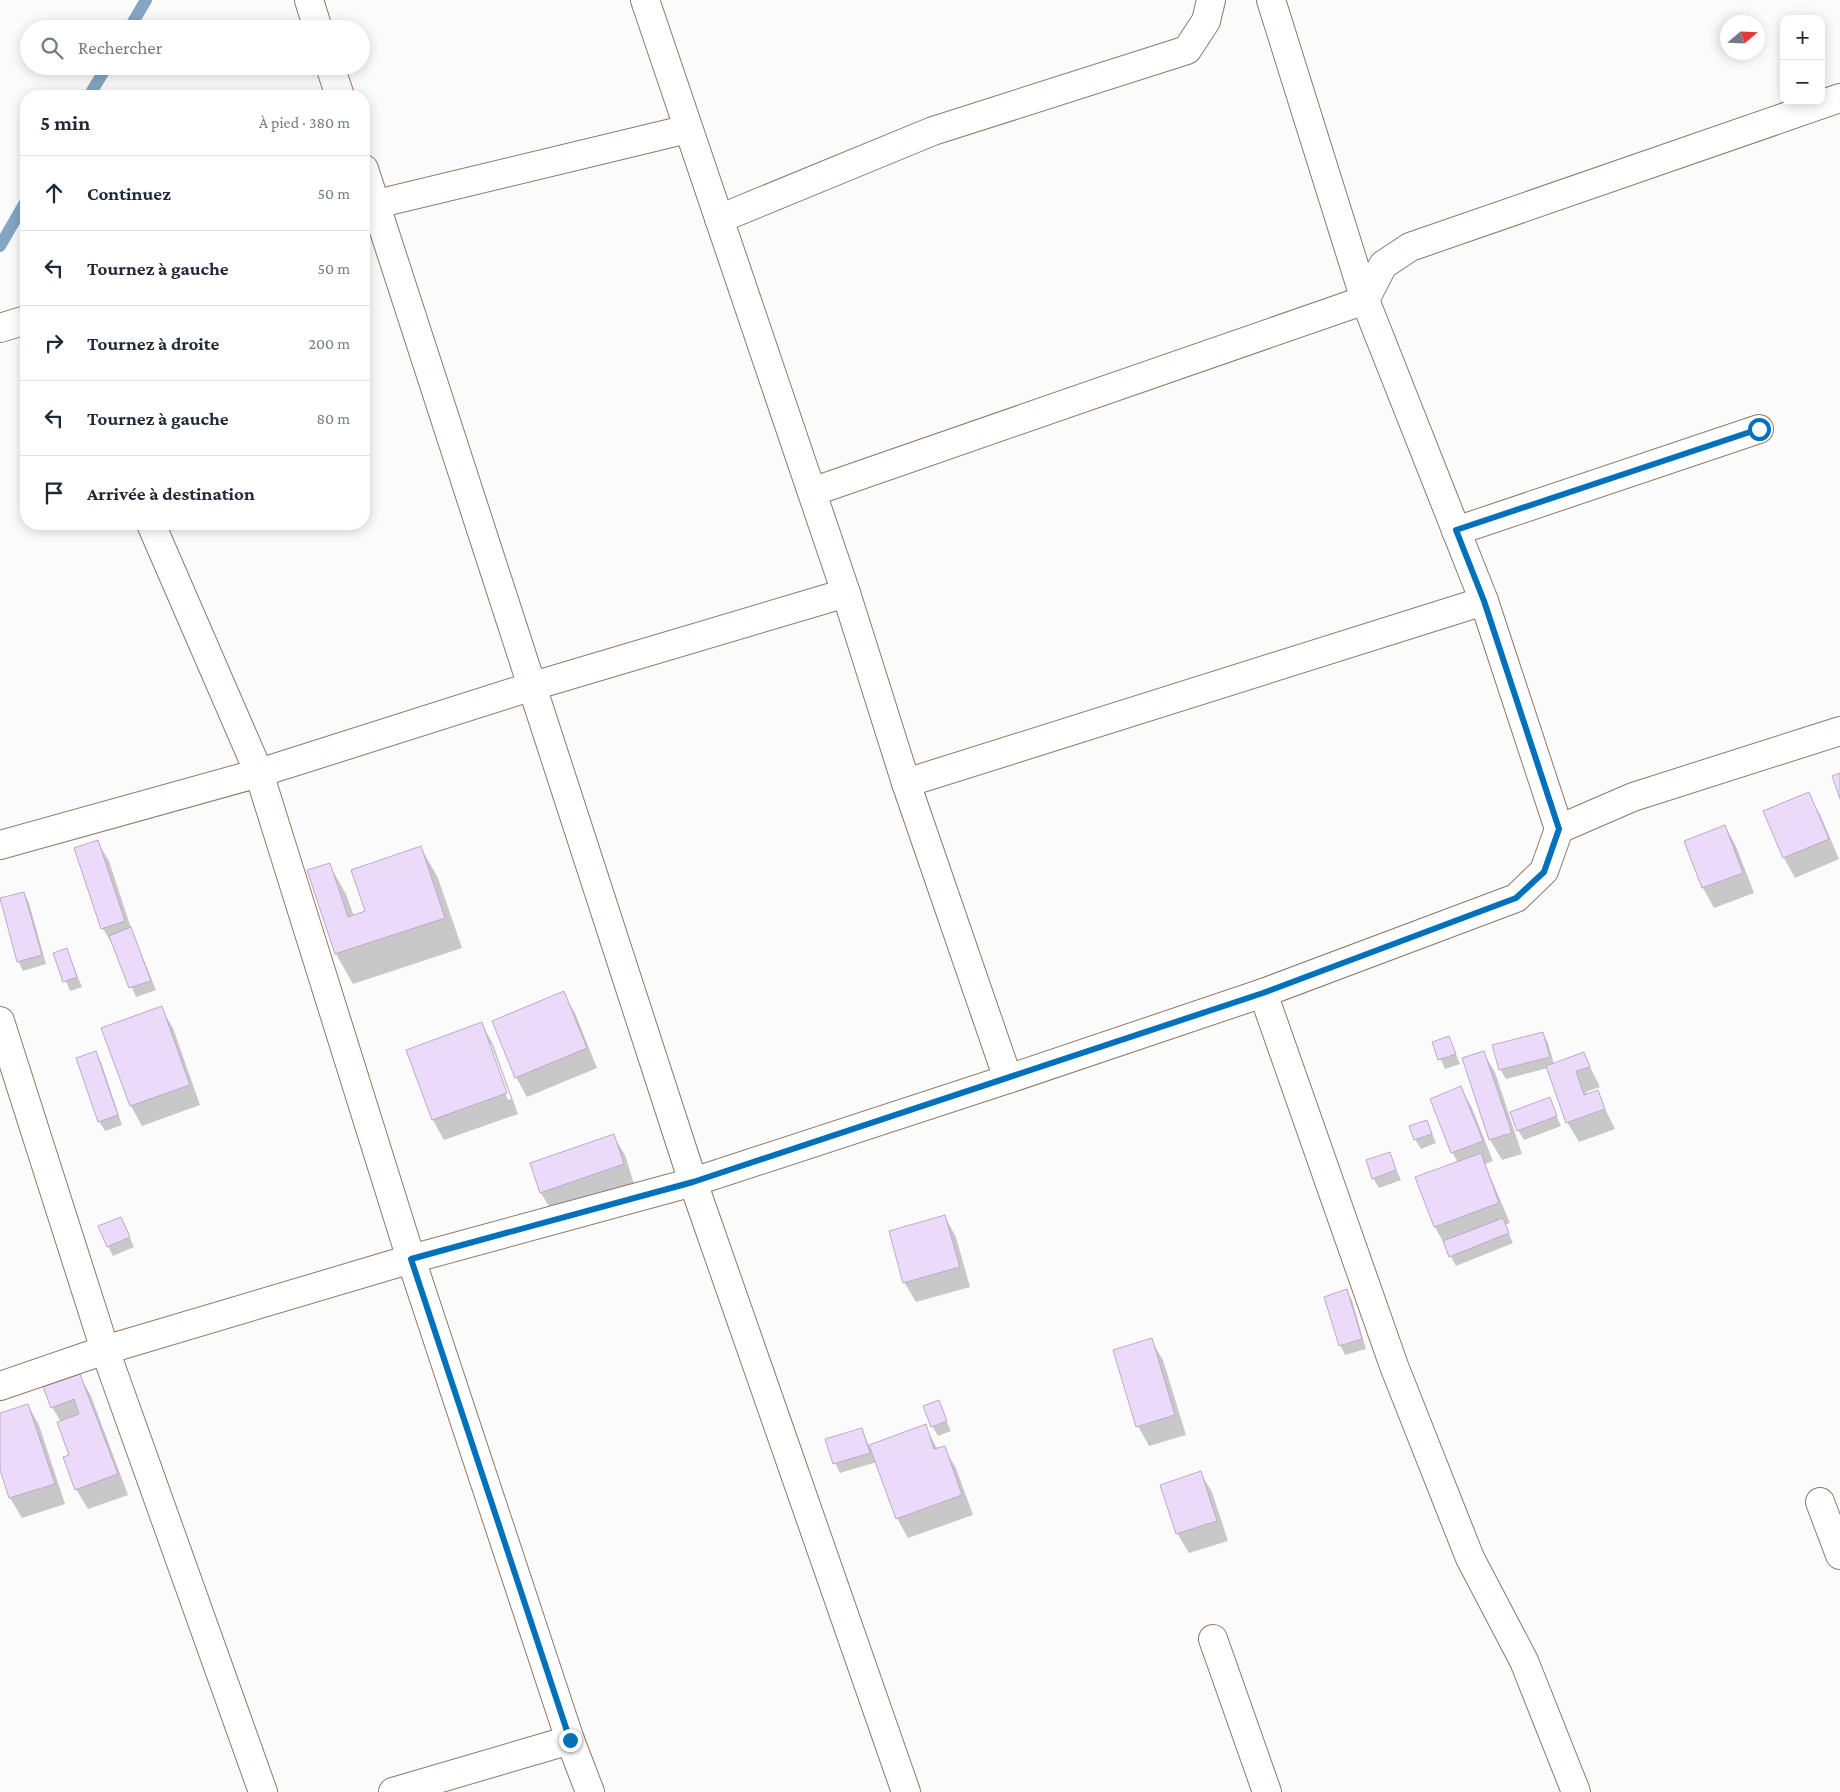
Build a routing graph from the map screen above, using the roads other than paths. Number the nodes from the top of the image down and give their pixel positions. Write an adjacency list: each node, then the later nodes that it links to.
1 (309, 0): 5 (street)
2 (645, 0): 9 (street)
3 (1211, 0): 12 (street)
4 (1271, 0): 13 (street)
5 (315, 20)
6 (333, 75): 7 (street)
7 (338, 90)
8 (1840, 98): 13 (street)
9 (688, 129): 10 (street); 12 (street)
10 (370, 205)
11 (370, 208): 22 (street)
12 (719, 219): 17 (street)
13 (1365, 300): 17 (street); 19 (street)
14 (20, 322): 15 (street)
15 (0, 328)
16 (1759, 429): 19 (street)
17 (812, 492): 20 (street)
18 (154, 530): 24 (street)
19 (1456, 530): 21 (street)
20 (846, 593): 22 (street); 25 (street)
21 (1484, 601): 25 (street); 26 (street)
22 (533, 686): 24 (street); 31 (street)
23 (1840, 731): 26 (street)
24 (259, 773): 27 (street); 32 (street)
25 (906, 783): 30 (street)
26 (1559, 829): 28 (street)
27 (0, 845)
28 (1263, 993): 30 (street); 44 (street)
29 (0, 1021): 33 (street)
30 (1008, 1079): 31 (street)
31 (693, 1182): 32 (street); 42 (street)
32 (411, 1259): 33 (street); 38 (street)
33 (105, 1350): 34 (street); 39 (street)
34 (0, 1386)
35 (1820, 1502): 36 (street)
36 (1840, 1555)
37 (1213, 1639): 43 (street)
38 (570, 1740): 40 (street); 41 (street)
39 (264, 1792)
40 (393, 1792)
41 (590, 1792)
42 (906, 1792)
43 (1267, 1792)
44 (1576, 1792)

